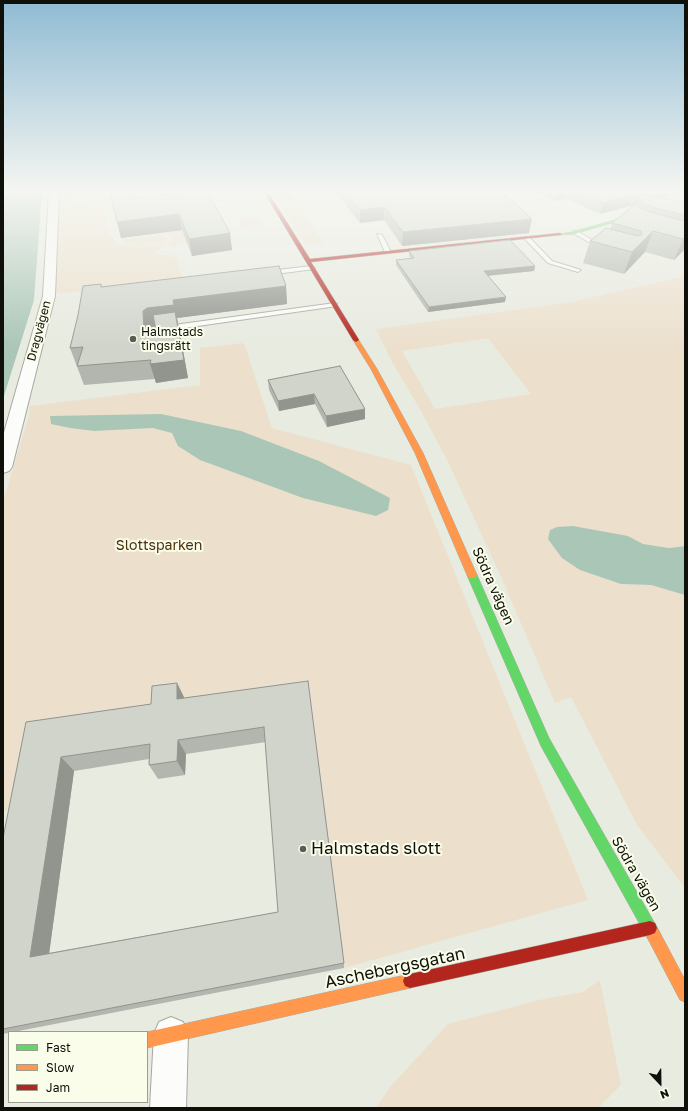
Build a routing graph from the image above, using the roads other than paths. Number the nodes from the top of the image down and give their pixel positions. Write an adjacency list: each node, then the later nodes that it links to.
1 (51, 244): 14 (street, Dragvägen)
2 (298, 244): 9 (street, Södra vägen)
3 (384, 244): 8 (lane)
4 (469, 244): 8 (street)
5 (533, 244): 10 (lane)
6 (595, 244): 7 (lane)
7 (606, 249)
8 (388, 252): 9 (street)
9 (310, 264): 11 (lane); 12 (street, Södra vägen)
10 (578, 270)
11 (260, 274)
12 (335, 305): 13 (lane); 15 (street, Södra vägen)
13 (155, 348)
14 (3, 467)
15 (650, 928): 16 (street, Södra vägen); 17 (street, Aschebergsgatan)
16 (685, 995)
17 (159, 1037): 18 (street)
18 (168, 1108)

